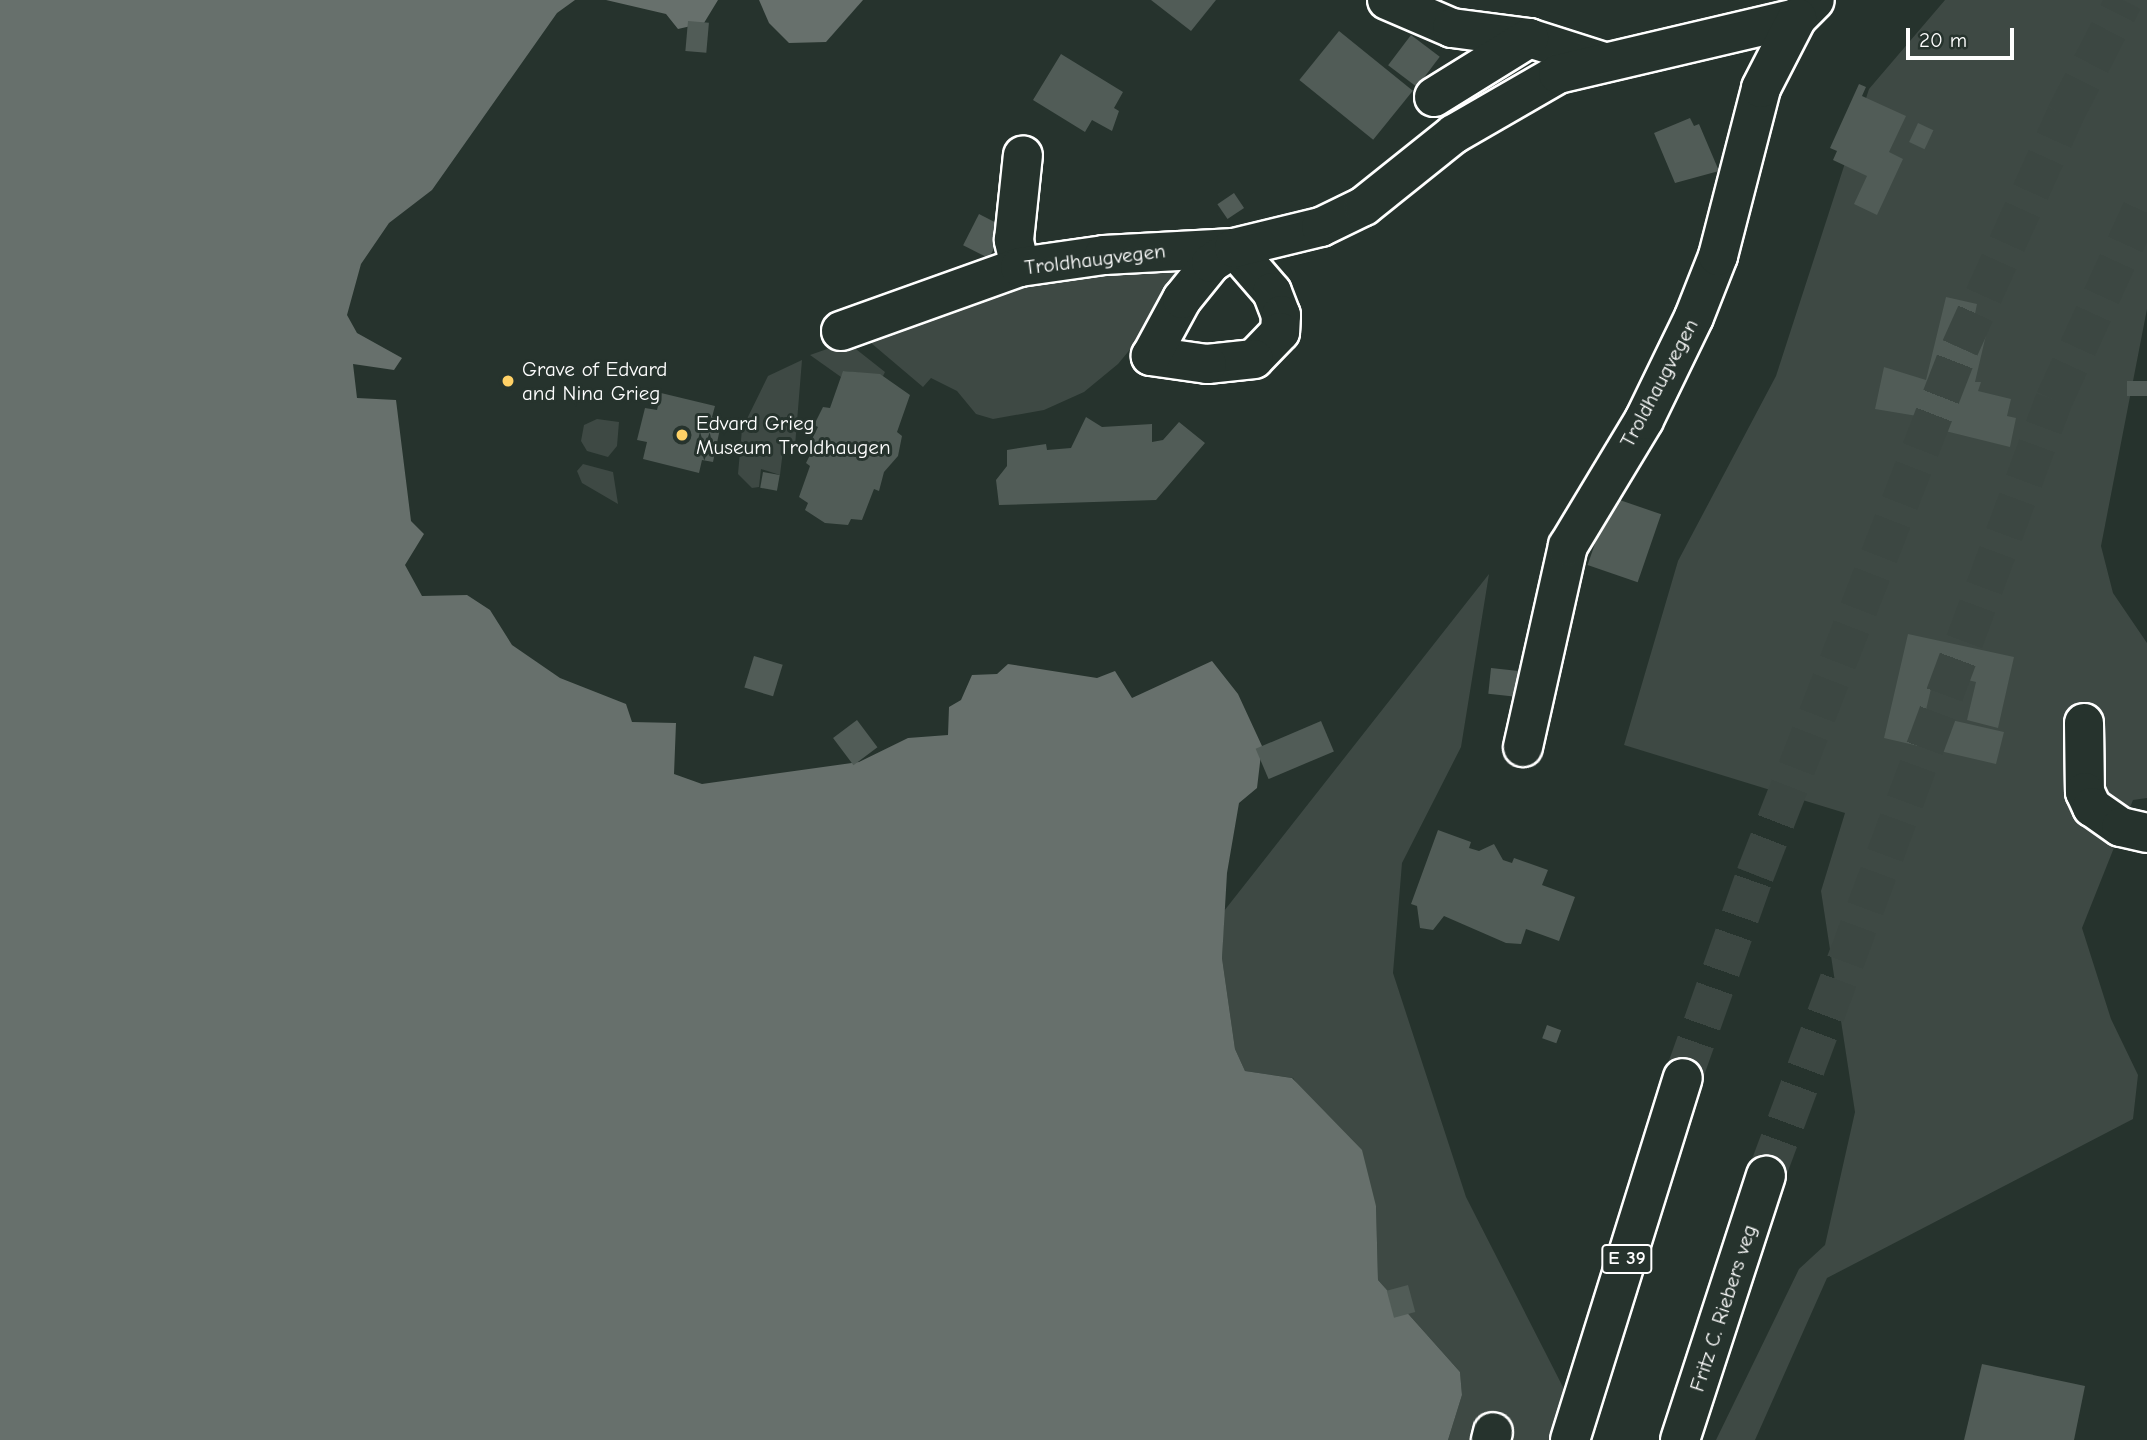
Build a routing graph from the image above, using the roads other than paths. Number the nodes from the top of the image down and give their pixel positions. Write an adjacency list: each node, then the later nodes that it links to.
1 (1387, 0): 3 (main road)
2 (1781, 10): 4 (main road, Troldhaugvegen); 11 (main road, Troldhaugvegen)
3 (1529, 37): 4 (main road); 5 (main road)
4 (1604, 62): 7 (main road, Troldhaugvegen)
5 (1434, 97)
6 (1023, 156): 8 (main road)
7 (1234, 248): 7 (main road, Troldhaugvegen); 8 (main road, Troldhaugvegen)
8 (1020, 267): 9 (main road, Troldhaugvegen)
9 (841, 331)
10 (2084, 723): 12 (main road)
11 (1523, 747)
12 (2147, 833)
13 (1683, 1078): 15 (main road, E 39)
14 (1766, 1176): 16 (main road, Fritz C. Riebers veg)
15 (1570, 1440)
16 (1680, 1440)

